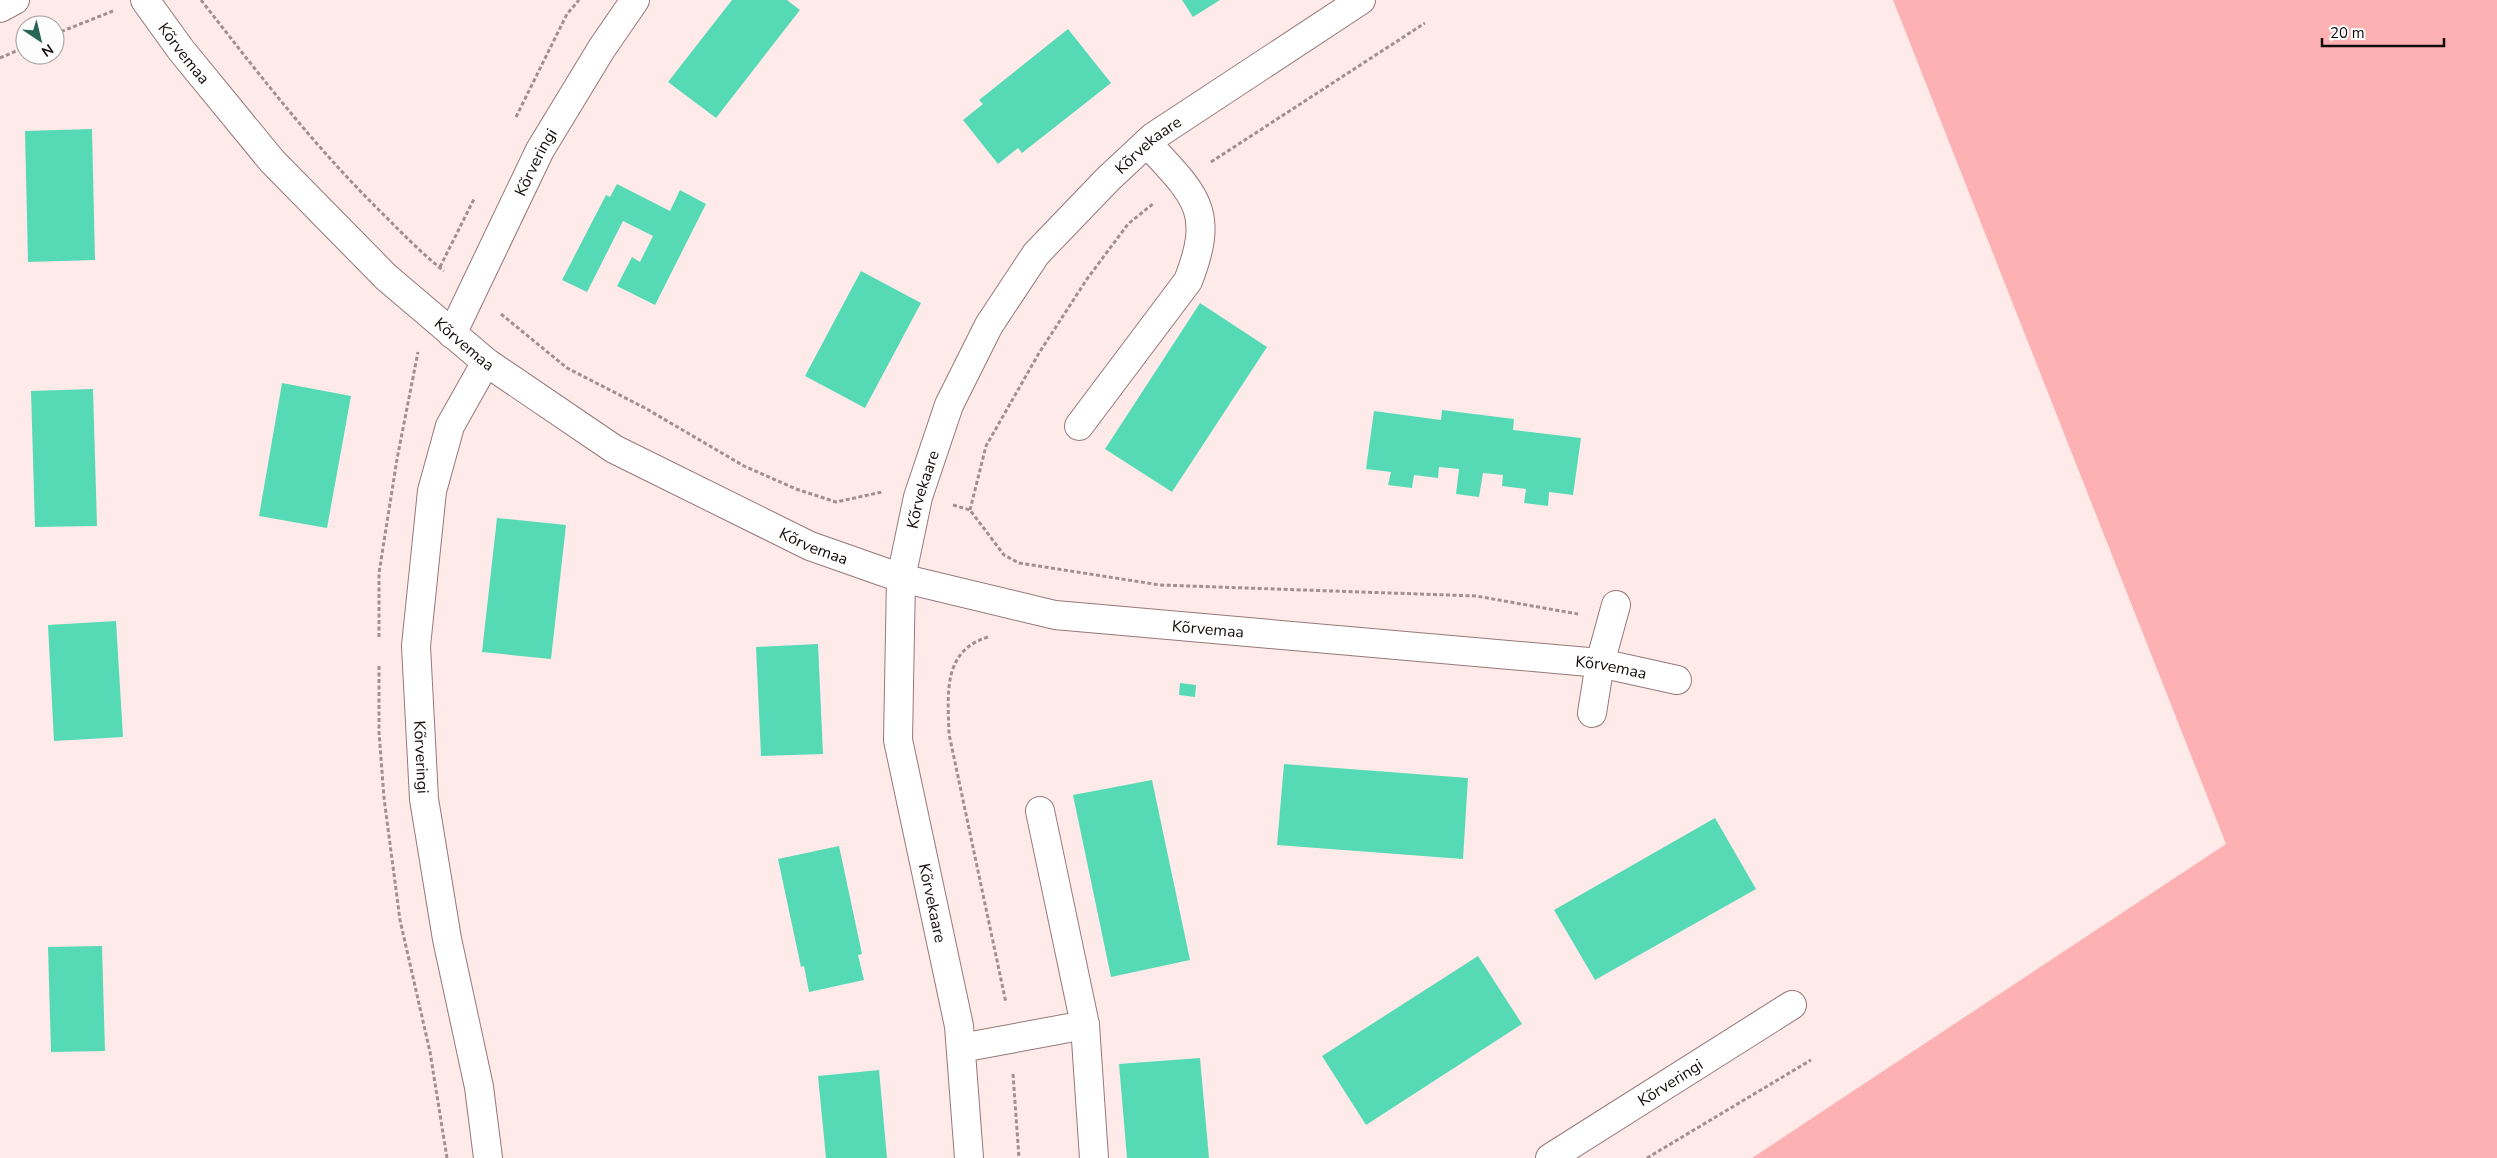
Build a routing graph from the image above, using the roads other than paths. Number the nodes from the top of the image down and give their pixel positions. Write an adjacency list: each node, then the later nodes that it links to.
1 (15, 0): 5 (street)
2 (145, 0): 7 (street, Kõrvemaa)
3 (636, 0): 7 (street, Kõrveringi)
4 (1361, 0): 6 (street, Kõrvekaare)
5 (0, 8)
6 (1147, 143): 9 (street); 10 (street, Kõrvekaare)
7 (452, 334): 8 (street, Kõrvemaa)
8 (486, 362): 10 (street, Kõrvemaa); 19 (street, Kõrveringi)
9 (1079, 426)
10 (901, 578): 12 (street, Kõrvemaa); 18 (street, Kõrvekaare)
11 (1613, 612): 12 (street)
12 (1600, 663): 13 (street, Kõrvemaa); 14 (street)
13 (1676, 680)
14 (1592, 713)
15 (1040, 811): 17 (street)
16 (1792, 1005): 22 (street, Kõrveringi)
17 (1085, 1025): 18 (street); 21 (street)
18 (961, 1048): 20 (street, Kõrvekaare)
19 (488, 1158)
20 (969, 1158)
21 (1094, 1158)
22 (1550, 1158)

